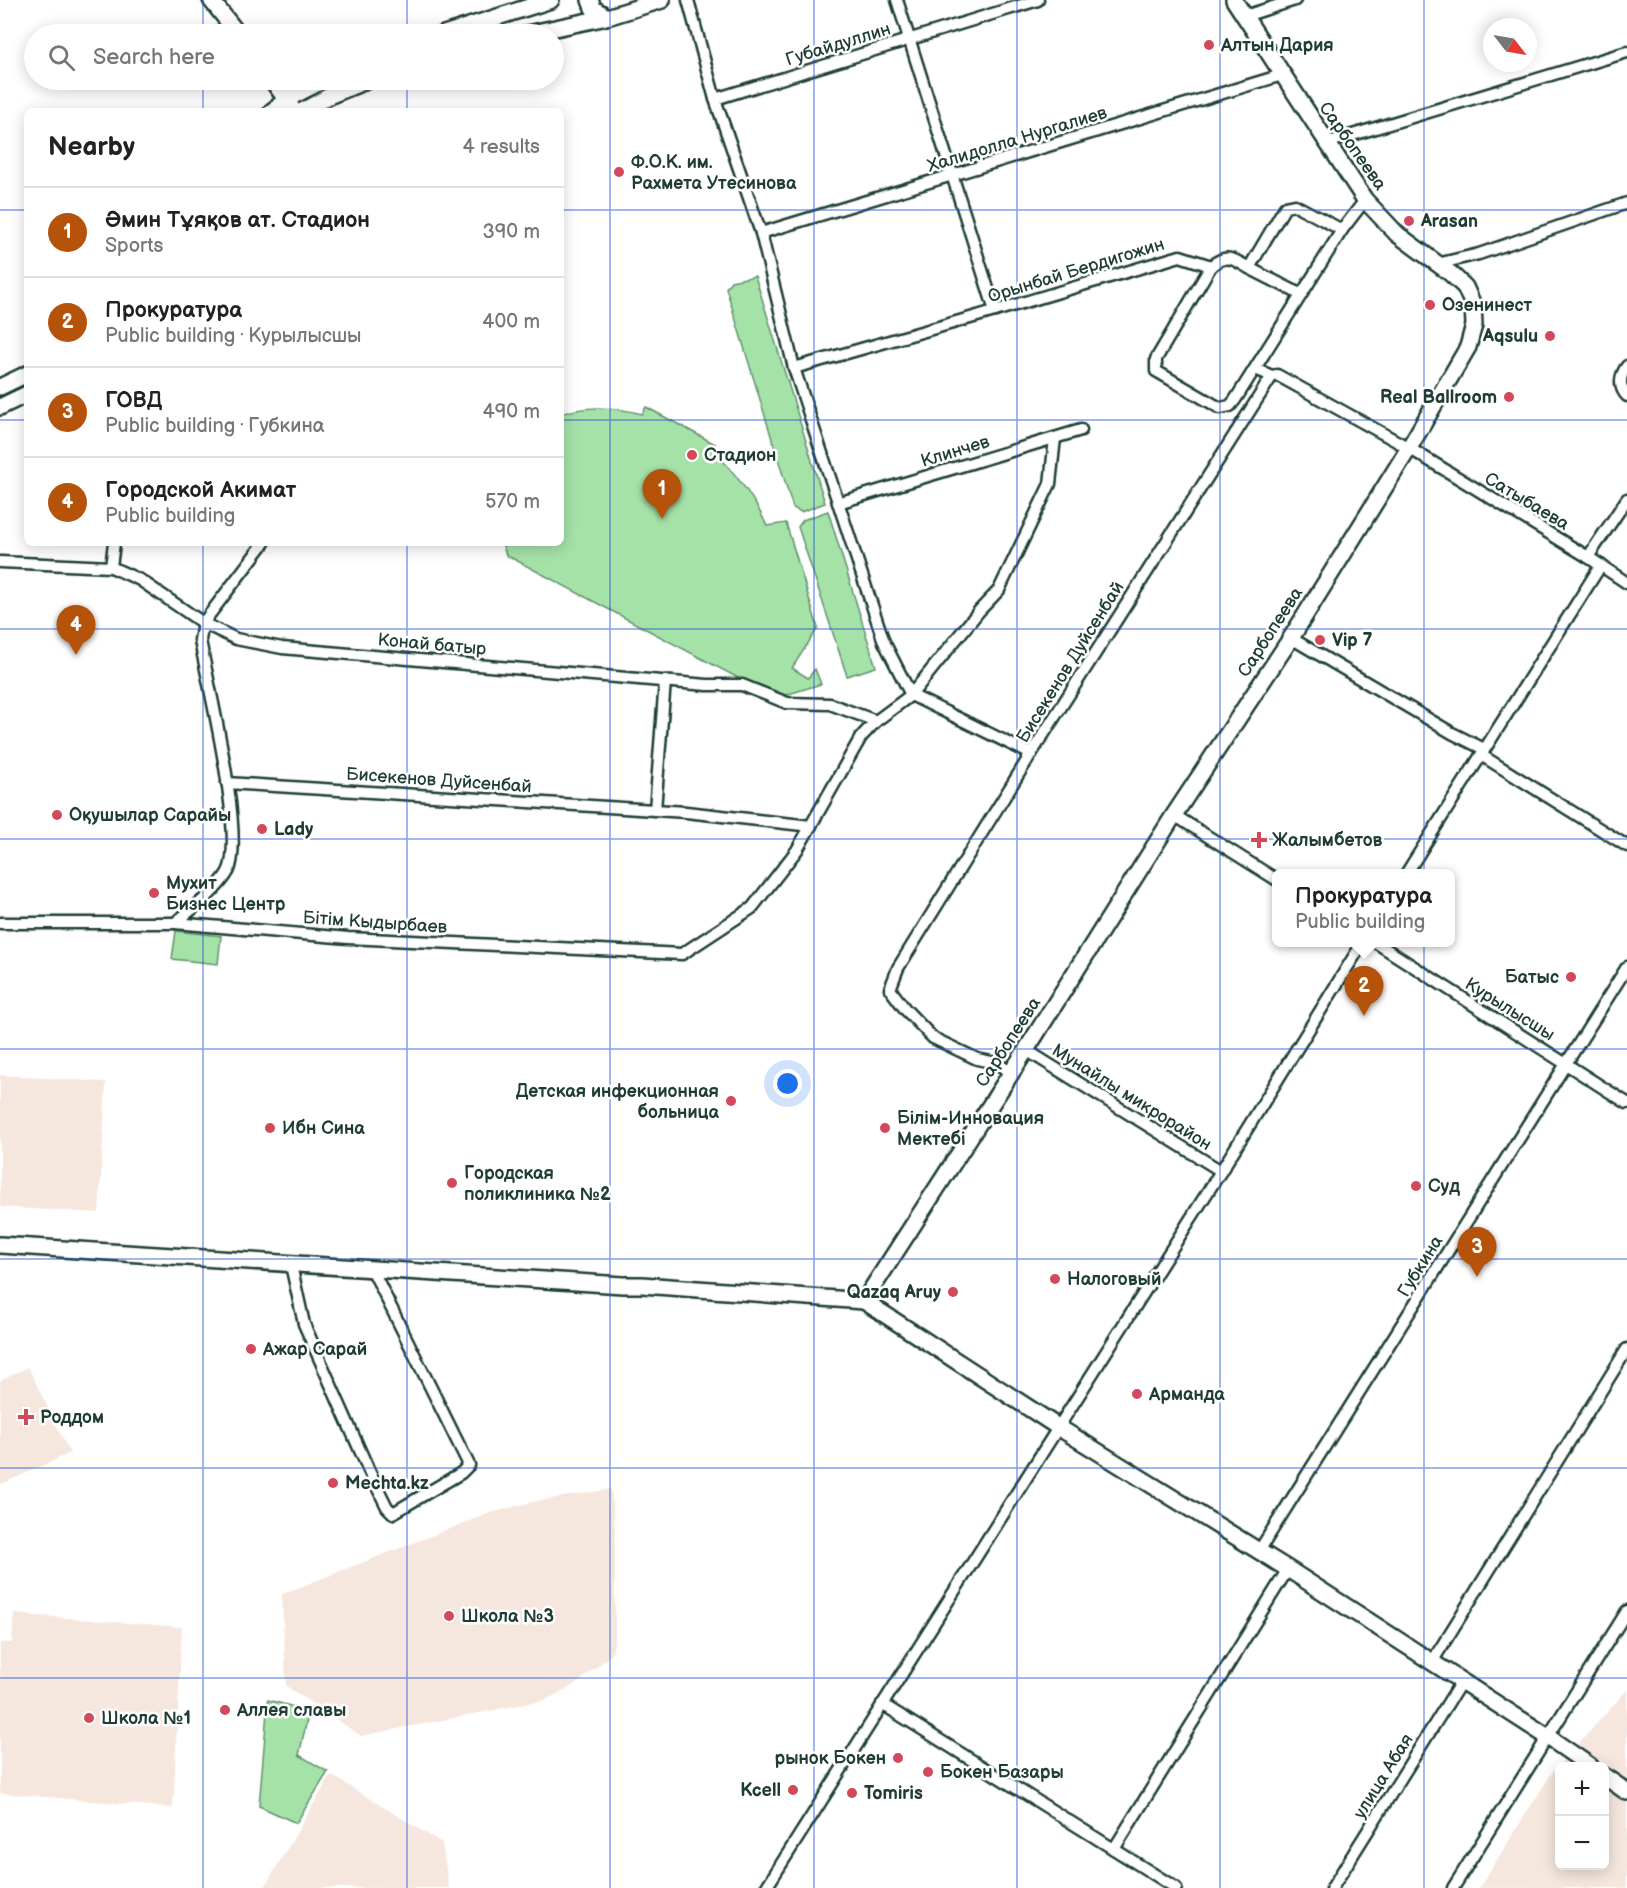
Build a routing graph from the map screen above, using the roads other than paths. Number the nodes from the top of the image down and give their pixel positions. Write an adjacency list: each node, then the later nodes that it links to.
1 (210, 0): 12 (street)
2 (551, 0): 13 (street)
3 (590, 0): 10 (street)
4 (662, 0): 10 (street)
5 (688, 0): 21 (street)
6 (897, 0): 15 (street)
7 (1038, 0): 15 (street, Губайдуллин)
8 (1234, 0): 11 (street, Сарбопеева)
9 (1294, 0): 11 (street)
10 (608, 16): 14 (street)
11 (1245, 16): 17 (street, Сарбопеева)
12 (230, 24)
13 (475, 24)
14 (564, 26)
15 (909, 40): 21 (street, Губайдуллин); 25 (street)
16 (1627, 52): 24 (street)
17 (1282, 75): 24 (street, Сарбопеева); 25 (street, Халидолла Нургалиев)
18 (280, 90): 22 (street)
19 (311, 90): 22 (street)
20 (343, 90): 23 (street)
21 (715, 99): 29 (street)
22 (291, 105)
23 (307, 108)
24 (1326, 143): 26 (street, Сарбопеева)
25 (952, 177): 29 (street, Халидолла Нургалиев); 34 (street)
26 (1365, 200): 28 (street); 30 (street, Сарбопеева)
27 (1627, 203): 30 (street)
28 (1342, 230): 32 (street); 33 (street)
29 (761, 233): 36 (street)
30 (1437, 264): 46 (street, Сарбопеева)
31 (1211, 266): 32 (street); 34 (street, Орынбай Бердигожин); 37 (street)
32 (1249, 268): 33 (street)
33 (1300, 294): 37 (street)
34 (995, 311): 36 (street, Орынбай Бердигожин)
35 (1627, 366): 42 (street)
36 (795, 368): 48 (street)
37 (1255, 369): 39 (street, Сатыбаева)
38 (24, 375): 40 (street)
39 (1272, 376): 46 (street, Сатыбаева); 62 (street, Бисекенов Дуйсенбай)
40 (0, 387)
41 (24, 395): 43 (street)
42 (1627, 396)
43 (0, 407)
44 (1081, 430): 45 (street, Клинчев)
45 (1055, 438): 48 (street, Клинчев); 59 (street, Бiтiм Кыдырбаев)
46 (1409, 448): 51 (street, Сатыбаева); 57 (street, Сарбопеева)
47 (1627, 499): 51 (street)
48 (838, 503): 59 (street)
49 (114, 546): 54 (street)
50 (262, 546): 56 (street)
51 (1588, 557): 53 (street, Сатыбаева)
52 (0, 562): 54 (street, Конай батыр)
53 (1600, 565): 55 (street, Сатыбаева); 61 (street)
54 (111, 567): 56 (street, Конай батыр)
55 (1627, 583)
56 (203, 623): 58 (street, Конай батыр); 63 (street)
57 (1291, 638): 61 (street); 65 (street, Сарбопеева)
58 (665, 681): 60 (street, Конай батыр); 64 (street)
59 (911, 695): 60 (street, Бiтiм Кыдырбаев); 62 (street)
60 (876, 721): 66 (street, Бiтiм Кыдырбаев)
61 (1482, 752): 67 (street); 68 (street)
62 (1031, 754): 77 (street, Бисекенов Дуйсенбай)
63 (227, 783): 64 (street, Бисекенов Дуйсенбай); 71 (street)
64 (655, 810): 66 (street, Бисекенов Дуйсенбай)
65 (1174, 815): 69 (street); 75 (street, Сарбопеева)
66 (811, 826): 71 (street, Бiтiм Кыдырбаев)
67 (1627, 846)
68 (1409, 869)
69 (1272, 877)
70 (0, 923): 71 (street, Бiтiм Кыдырбаев)
71 (175, 923)
72 (1360, 947): 79 (street)
73 (1383, 947): 76 (street, Курылысшы)
74 (1627, 967): 76 (street, Губкина)
75 (1026, 1050): 77 (street, Сарбопеева); 79 (street, Мунайлы микрорайон)
76 (1566, 1064): 78 (street, Курылысшы); 86 (street, Губкина)
77 (1011, 1072): 83 (street, Сарбопеева)
78 (1627, 1103)
79 (1221, 1171): 85 (street)
80 (0, 1245): 81 (street)
81 (291, 1265): 82 (street); 82 (street)
82 (372, 1269): 83 (street)
83 (864, 1301): 85 (street)
84 (1627, 1349): 89 (street)
85 (1058, 1427): 86 (street); 91 (street)
86 (1259, 1551): 87 (street)
87 (1288, 1569): 89 (street); 96 (street)
88 (1627, 1611): 92 (street)
89 (1432, 1662): 90 (street)
90 (1461, 1682): 92 (street); 99 (street, улица Абая)
91 (882, 1704): 96 (street); 97 (street)
92 (1548, 1737): 93 (street); 100 (street)
93 (1583, 1762)
94 (1609, 1779): 95 (street)
95 (1627, 1792)
96 (1114, 1850): 98 (street)
97 (766, 1888)
98 (1176, 1888)
99 (1332, 1888)
100 (1453, 1888)

